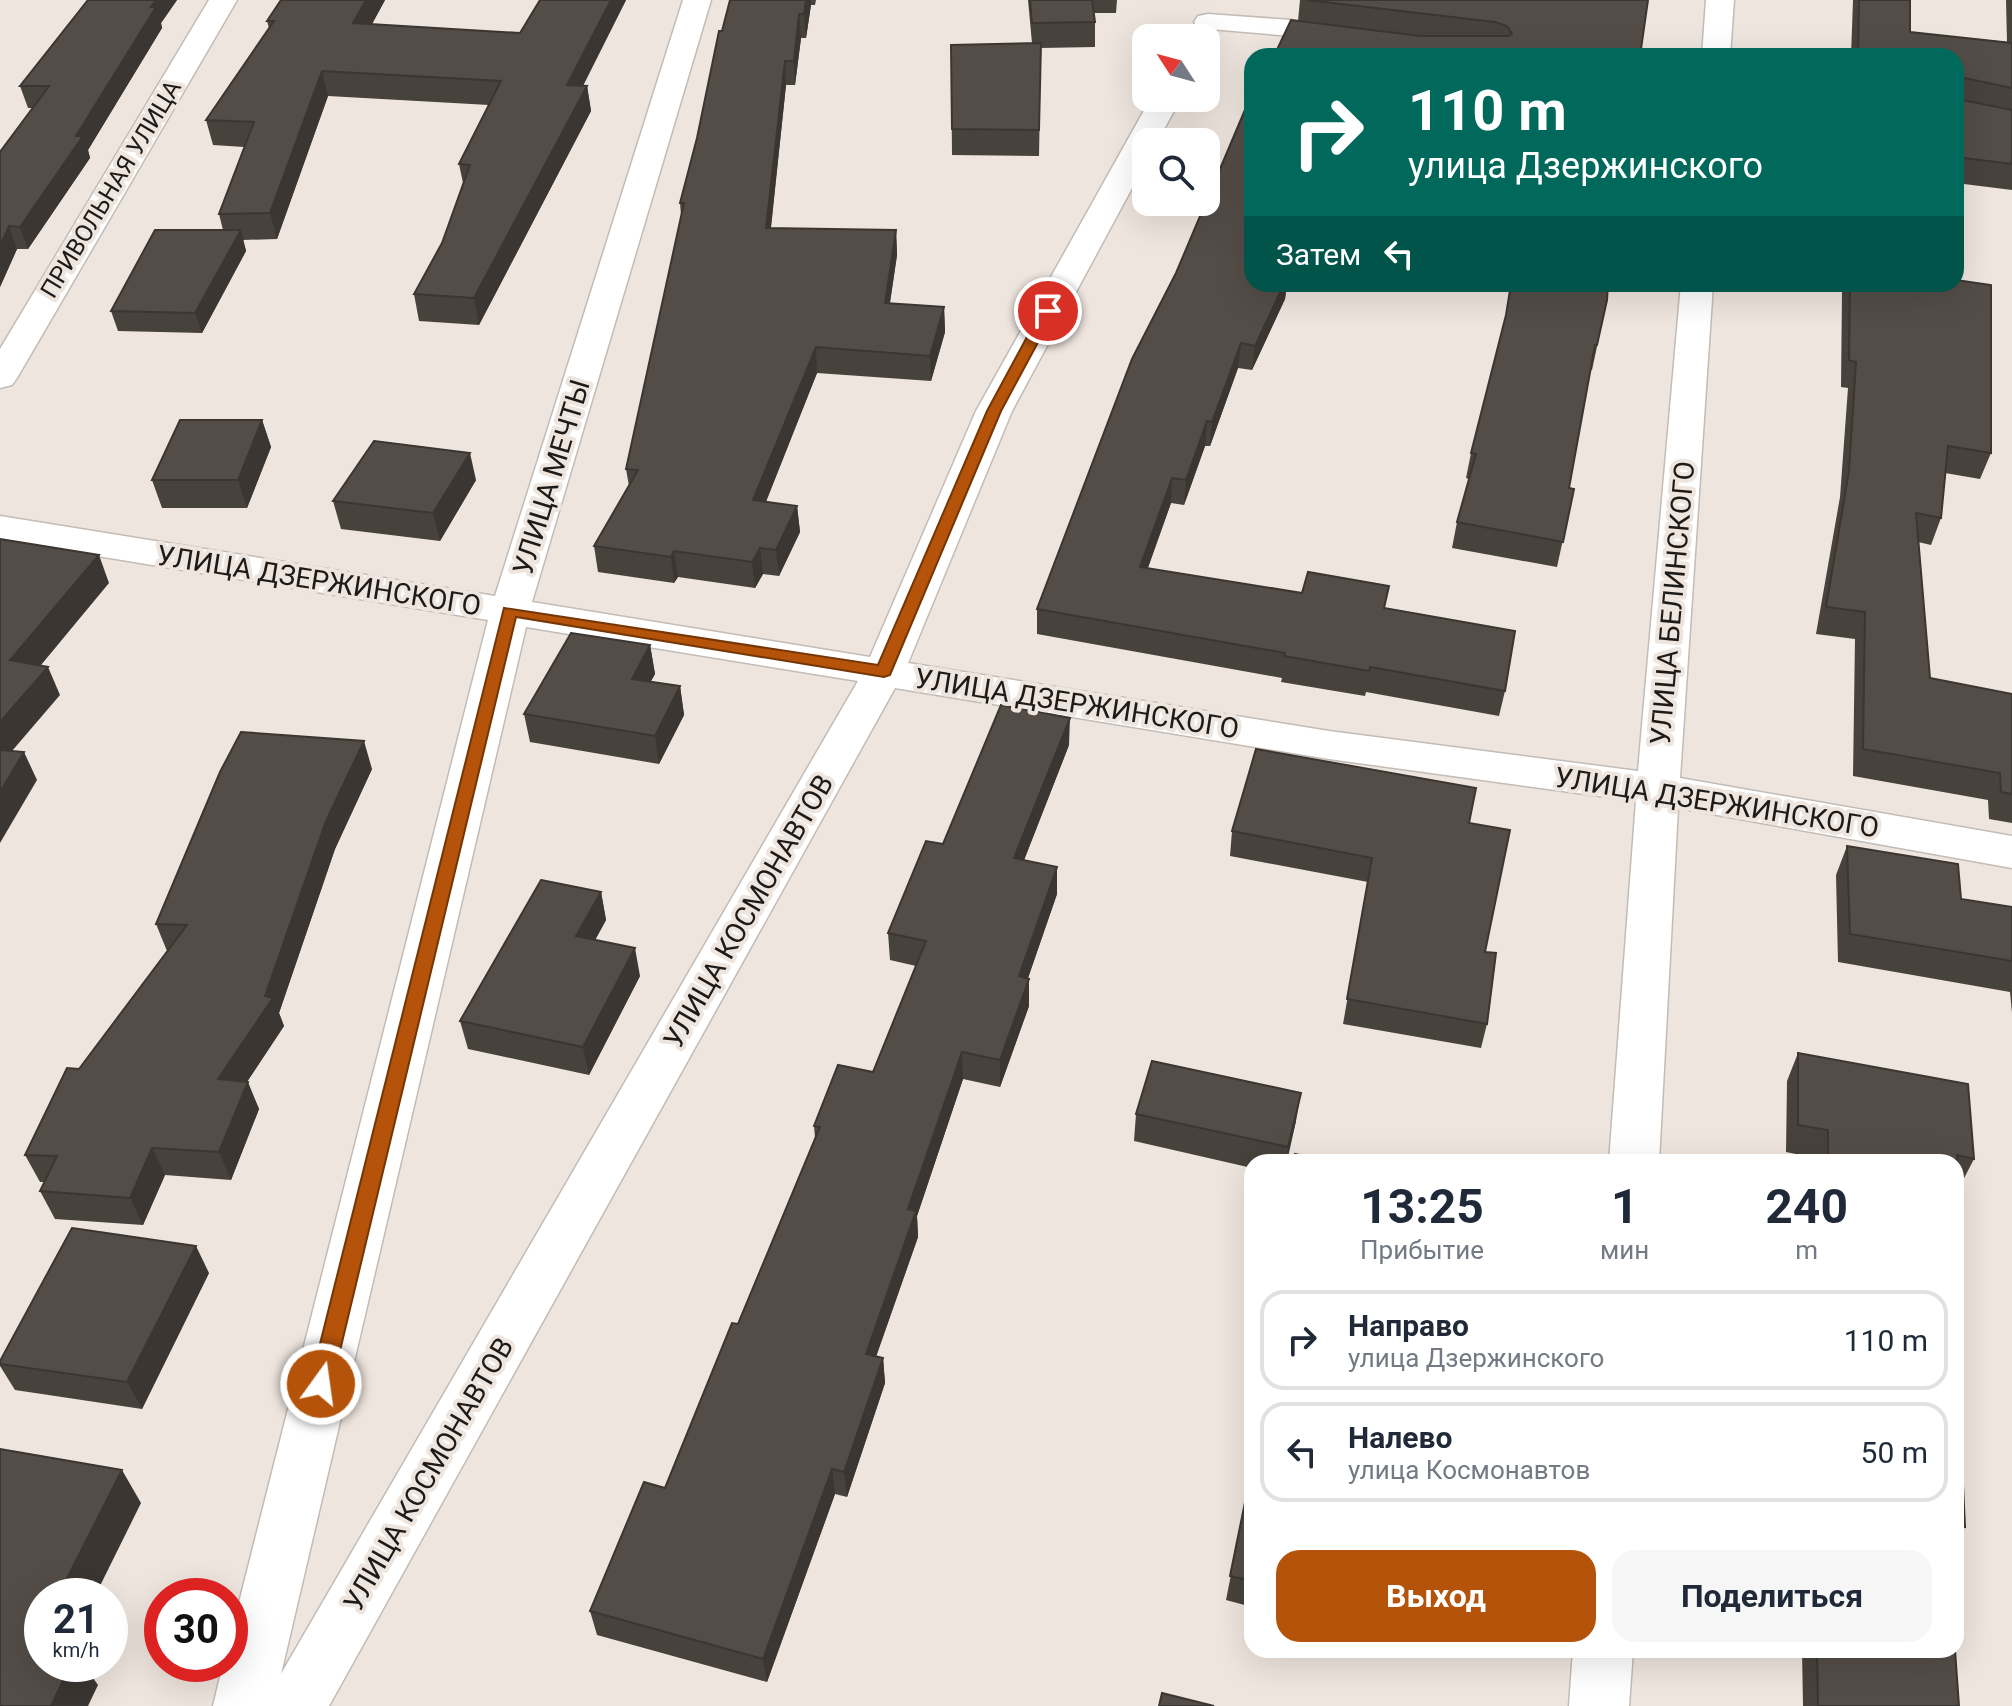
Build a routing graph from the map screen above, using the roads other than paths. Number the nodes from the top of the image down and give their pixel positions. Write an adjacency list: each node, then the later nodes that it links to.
1 (223, 0): 9 (street, ПРИВОЛЬНАЯ УЛИЦА)
2 (697, 0): 11 (street, УЛИЦА МЕЧТЫ)
3 (1720, 0): 6 (street)
4 (1208, 20): 5 (street)
5 (1379, 43)
6 (1717, 48)
7 (1158, 112): 12 (street, УЛИЦА КОСМОНАВТОВ)
8 (1696, 292): 13 (street, УЛИЦА БЕЛИНСКОГО)
9 (0, 378)
10 (0, 528): 11 (street, УЛИЦА ДЗЕРЖИНСКОГО)
11 (510, 611): 12 (street, УЛИЦА ДЗЕРЖИНСКОГО); 17 (street, УЛИЦА МЕЧТЫ)
12 (884, 671): 13 (street, УЛИЦА ДЗЕРЖИНСКОГО); 18 (street, УЛИЦА КОСМОНАВТОВ)
13 (1658, 789): 14 (street, УЛИЦА ДЗЕРЖИНСКОГО); 15 (street, УЛИЦА БЕЛИНСКОГО)
14 (2012, 852)
15 (1635, 1154)
16 (1602, 1658): 19 (street)
17 (243, 1706)
18 (296, 1706)
19 (1599, 1706)

